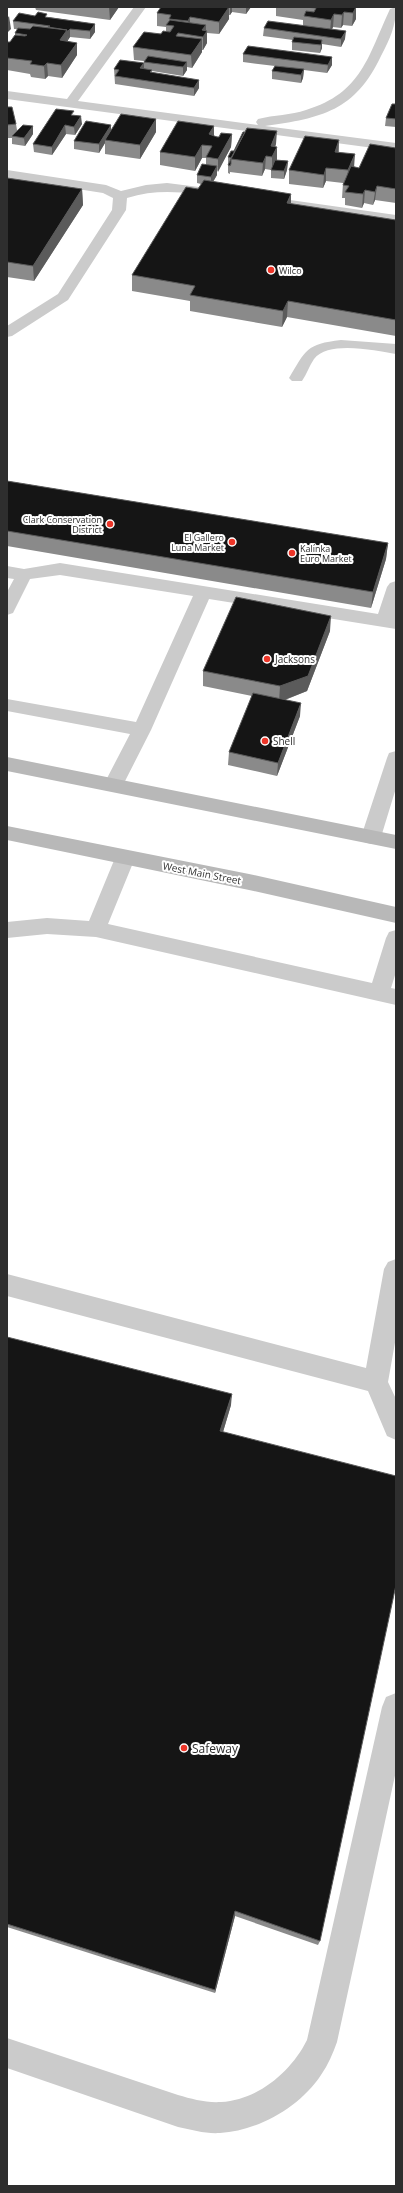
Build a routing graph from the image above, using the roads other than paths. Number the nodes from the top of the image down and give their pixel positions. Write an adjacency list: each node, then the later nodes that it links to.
1 (140, 7): 4 (lane)
2 (396, 9): 5 (lane)
3 (7, 94): 4 (lane)
4 (71, 102): 5 (lane)
5 (240, 125): 6 (lane)
6 (396, 147)
7 (7, 174): 9 (lane)
8 (227, 194): 9 (lane)
9 (120, 196): 12 (lane)
10 (273, 201): 11 (lane)
11 (396, 220)
12 (7, 332)
13 (396, 349): 14 (lane)
14 (298, 378)
15 (15, 573): 17 (lane); 18 (lane)
16 (396, 587): 19 (lane)
17 (203, 592): 19 (lane); 21 (lane)
18 (7, 609)
19 (391, 622)
20 (7, 705): 21 (lane)
21 (142, 730): 24 (lane)
22 (396, 758): 26 (lane)
23 (7, 764): 24 (main road)
24 (114, 784): 26 (main road)
25 (7, 833): 28 (main road, West Main Street)
26 (371, 837): 27 (main road)
27 (396, 842)
28 (125, 858): 29 (main road, West Main Street); 30 (lane)
29 (396, 915)
30 (96, 929): 31 (lane); 33 (lane)
31 (7, 930)
32 (396, 938): 33 (lane)
33 (388, 995)
34 (396, 1269): 36 (lane)
35 (7, 1285): 36 (lane)
36 (376, 1382): 37 (lane)
37 (396, 1428)
38 (396, 1707): 39 (lane)
39 (7, 2053)

